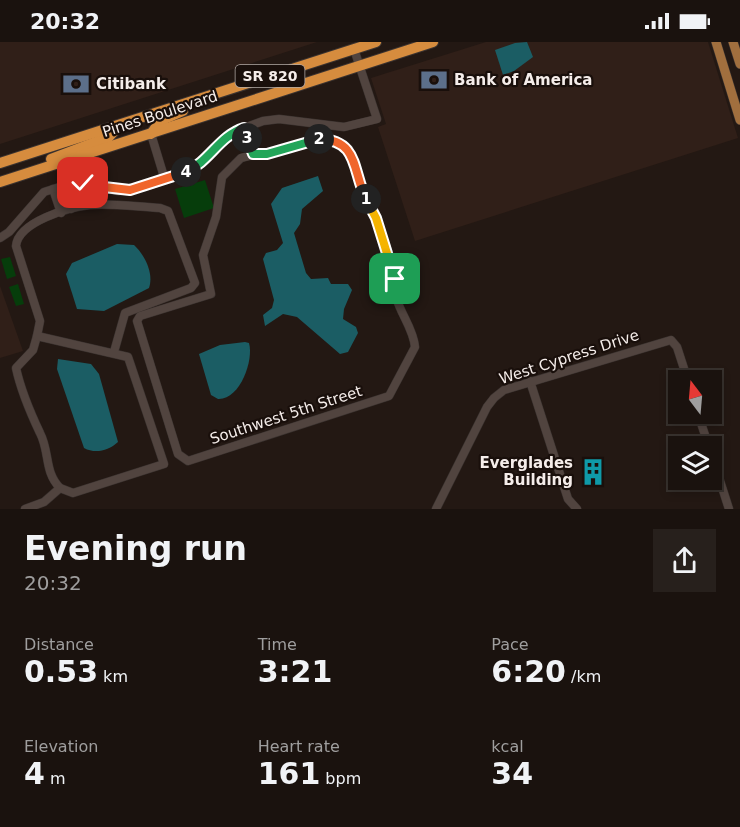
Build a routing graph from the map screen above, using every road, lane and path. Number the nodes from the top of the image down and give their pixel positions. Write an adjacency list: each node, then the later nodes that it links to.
1 (376, 42): 5 (highway, Pines Boulevard / SR 820)
2 (433, 42): 6 (highway, Pines Boulevard / SR 820)
3 (716, 42): 9 (main road)
4 (733, 42): 7 (main road)
5 (354, 49): 6 (street); 8 (highway, Pines Boulevard / SR 820)
6 (359, 64): 11 (street); 12 (highway, Pines Boulevard / SR 820)
7 (740, 64)
8 (236, 87): 10 (highway, Pines Boulevard / SR 820); 12 (highway)
9 (740, 120)
10 (119, 124): 14 (highway, Pines Boulevard / SR 820); 15 (highway)
11 (244, 128): 13 (street); 16 (street)
12 (151, 134): 15 (highway, Pines Boulevard / SR 820); 16 (street)
13 (253, 154): 13 (street, Southwest 5th Street)
14 (0, 163)
15 (33, 171): 17 (highway, Pines Boulevard / SR 820)
16 (165, 180): 18 (street)
17 (0, 182)
18 (63, 185): 19 (street); 20 (street)
19 (53, 189): 21 (street); 22 (street)
20 (71, 209): 21 (street); 24 (street)
21 (61, 213): 23 (street)
22 (0, 238)
23 (37, 336): 24 (street); 28 (street)
24 (114, 352): 28 (street)
25 (685, 370): 26 (street, West Cypress Drive)
26 (530, 381): 30 (street, West Cypress Drive); 31 (street)
27 (722, 487): 32 (street)
28 (60, 489): 29 (street)
29 (25, 509)
30 (436, 509)
31 (577, 509)
32 (729, 509)

